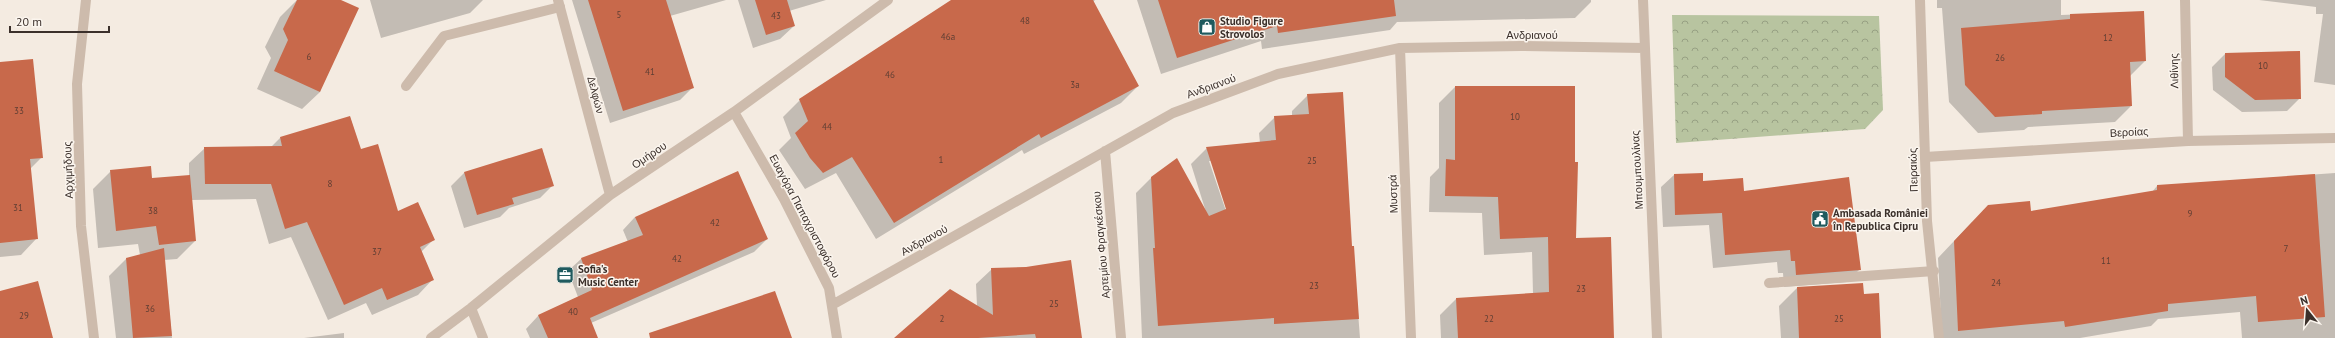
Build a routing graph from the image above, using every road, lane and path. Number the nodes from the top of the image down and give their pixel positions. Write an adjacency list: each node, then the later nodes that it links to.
1 (86, 0): 20 (street, Αρχιμήδους)
2 (888, 0): 10 (street, Ομήρου)
3 (1643, 0): 8 (street, Μπουμπουλίνας)
4 (1920, 0): 14 (street, Πειραιώς)
5 (2184, 0): 12 (street, Λιθίνης)
6 (559, 3): 9 (street); 15 (street, Δελφών)
7 (1400, 48): 8 (street, Ανδριανού); 13 (street, Ανδριανού); 25 (street, Μυστρά)
8 (1644, 48): 26 (street, Μπουμπουλίνας)
9 (406, 86)
10 (734, 112): 15 (street, Ομήρου); 18 (street, Ευαγόρα Παπαχριστοφόρου)
11 (2335, 138): 12 (street, Βεροίας)
12 (2188, 141): 14 (street, Βεροίας)
13 (1105, 151): 18 (street, Ανδριανού); 24 (street, Αρτεμίου Φραγκέσκου)
14 (1925, 156): 16 (street, Πειραιώς)
15 (610, 196): 19 (street, Ομήρου)
16 (1934, 271): 17 (street); 27 (street, Πειραιώς)
17 (1769, 283)
18 (832, 305): 23 (street, Ευαγόρα Παπαχριστοφόρου)
19 (472, 308): 21 (street, Ομήρου); 22 (street)
20 (94, 338)
21 (431, 338)
22 (483, 338)
23 (837, 338)
24 (1121, 338)
25 (1411, 338)
26 (1657, 338)
27 (1939, 338)

